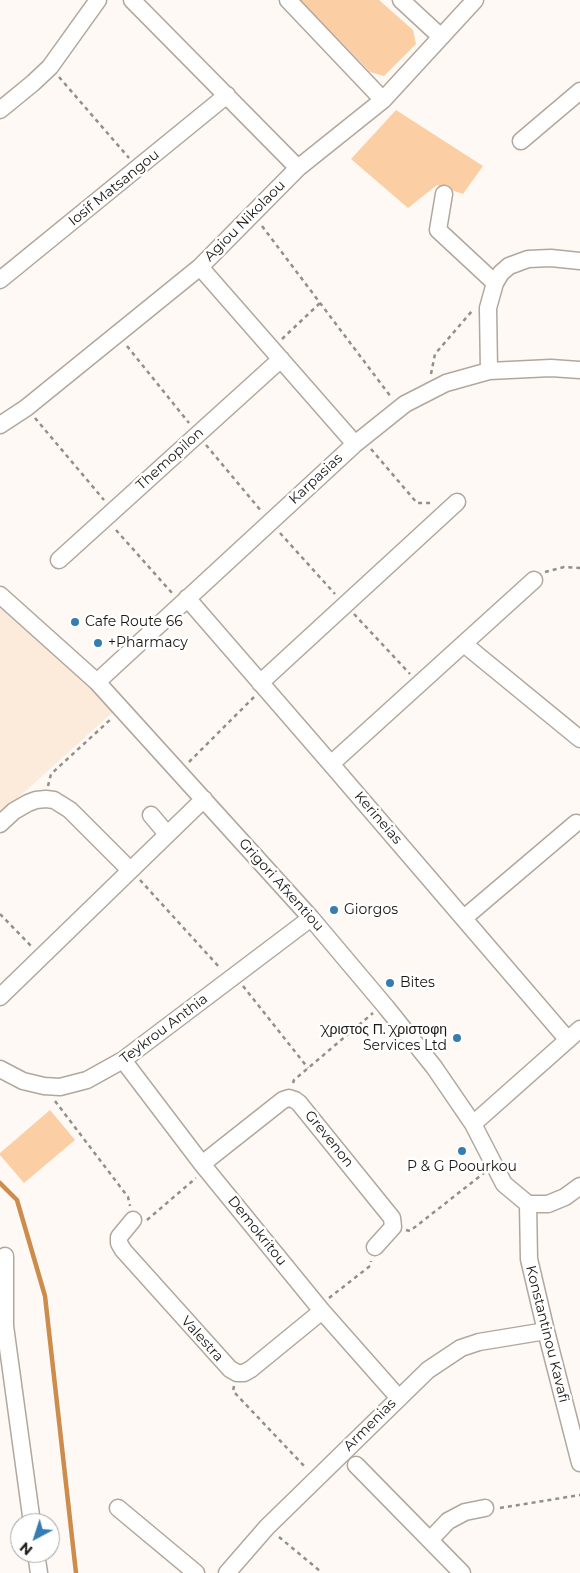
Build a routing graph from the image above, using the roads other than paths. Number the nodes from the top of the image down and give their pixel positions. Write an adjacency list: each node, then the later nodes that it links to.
1 (98, 0): 10 (street)
2 (132, 0): 8 (street)
3 (288, 0): 9 (street)
4 (401, 0): 6 (street)
5 (475, 0): 6 (street, Agiou Nikolaou)
6 (441, 37): 9 (street, Agiou Nikolaou)
7 (580, 91): 11 (street)
8 (227, 95): 12 (street); 16 (street, Iosif Matsangou)
9 (383, 100): 12 (street, Agiou Nikolaou)
10 (0, 110)
11 (521, 141)
12 (298, 168): 15 (street, Agiou Nikolaou)
13 (444, 194): 17 (street)
14 (580, 261): 17 (street)
15 (200, 267): 18 (street); 21 (street, Agiou Nikolaou)
16 (0, 280)
17 (495, 283): 20 (street)
18 (277, 354): 22 (street); 24 (street, Themopilon)
19 (580, 370): 20 (street, Karpasias)
20 (489, 371): 22 (street, Karpasias)
21 (0, 426)
22 (359, 441): 27 (street, Karpasias)
23 (457, 502): 30 (street)
24 (59, 560)
25 (534, 580): 28 (street)
26 (0, 595): 29 (street, Grigori Afxentiou)
27 (184, 601): 29 (street, Karpasias); 30 (street, Kerineias)
28 (464, 644): 31 (street); 32 (street)
29 (97, 682): 33 (street, Grigori Afxentiou)
30 (262, 685): 32 (street, Kerineias)
31 (580, 739)
32 (331, 764): 40 (street, Kerineias)
33 (204, 799): 37 (street); 39 (street, Grigori Afxentiou)
34 (151, 816): 37 (street)
35 (576, 823): 40 (street)
36 (0, 824): 38 (street)
37 (167, 834): 38 (street)
38 (130, 870): 41 (street)
39 (311, 918): 43 (street, Teykrou Anthia); 45 (street, Grigori Afxentiou)
40 (464, 918): 42 (street, Kerineias)
41 (0, 996)
42 (574, 1035): 45 (street)
43 (123, 1060): 44 (street, Teykrou Anthia); 46 (street, Demokritou)
44 (0, 1069)
45 (473, 1124): 48 (street, Grigori Afxentiou)
46 (204, 1166): 50 (street, Grevenon); 52 (street, Demokritou)
47 (580, 1186): 48 (street)
48 (528, 1204): 53 (street, Konstantinou Kavafi)
49 (133, 1220): 52 (street, Valestra)
50 (375, 1247)
51 (5, 1256): 59 (street)
52 (320, 1309): 54 (street, Demokritou)
53 (546, 1331): 54 (street, Armenias); 55 (street, Konstantinou Kavafi)
54 (398, 1397): 62 (street, Armenias)
55 (580, 1463)
56 (356, 1465): 60 (street)
57 (118, 1508): 61 (street)
58 (486, 1508): 60 (street)
59 (31, 1513)
60 (430, 1540): 63 (street)
61 (196, 1573)
62 (227, 1573)
63 (462, 1573)

